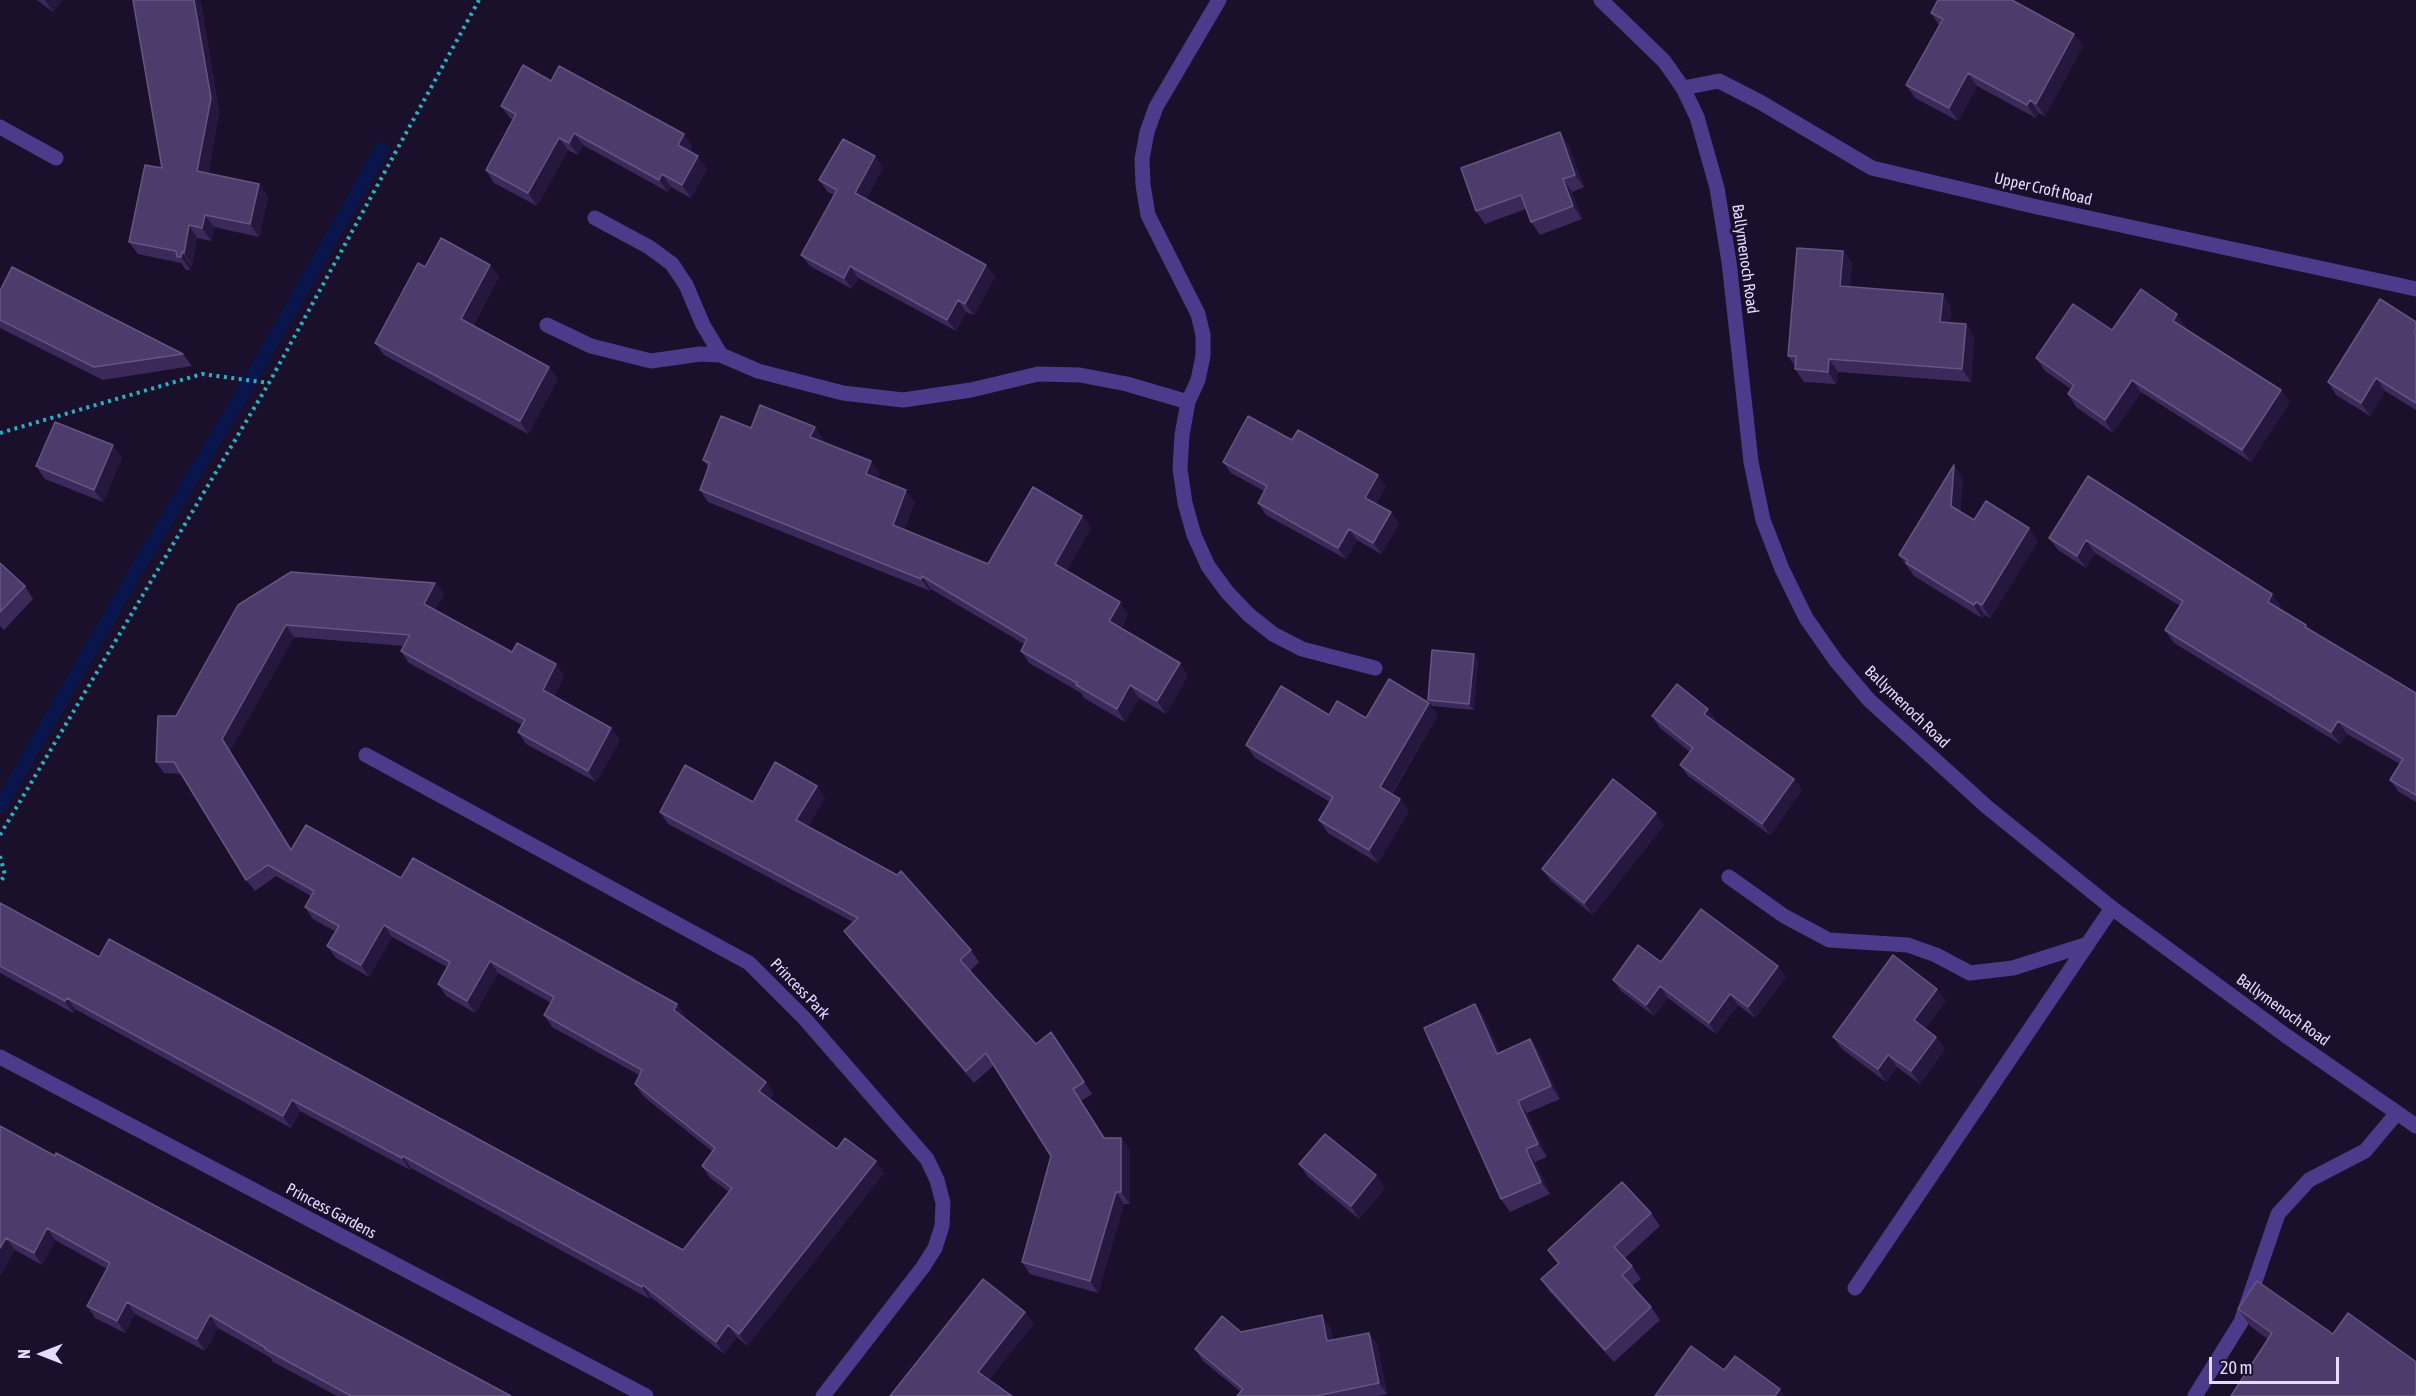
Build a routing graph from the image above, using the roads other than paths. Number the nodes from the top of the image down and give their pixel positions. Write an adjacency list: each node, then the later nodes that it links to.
1 (1219, 0): 10 (street)
2 (1601, 0): 3 (street, Ballymenoch Road)
3 (1683, 88): 7 (street, Upper Croft Road); 14 (street, Ballymenoch Road)
4 (0, 127): 5 (street)
5 (56, 158)
6 (595, 218): 9 (street)
7 (2416, 289)
8 (547, 325): 9 (street)
9 (721, 355): 10 (street)
10 (1188, 402): 11 (street)
11 (1375, 668)
12 (366, 755): 21 (street, Princess Park)
13 (1729, 877): 15 (street)
14 (2112, 908): 15 (street); 17 (street, Ballymenoch Road)
15 (2088, 945): 19 (street)
16 (0, 1057): 20 (street, Princess Gardens)
17 (2397, 1113): 18 (street, Ballymenoch Road); 22 (street)
18 (2416, 1126)
19 (1855, 1288)
20 (646, 1396)
21 (823, 1396)
22 (2195, 1396)

